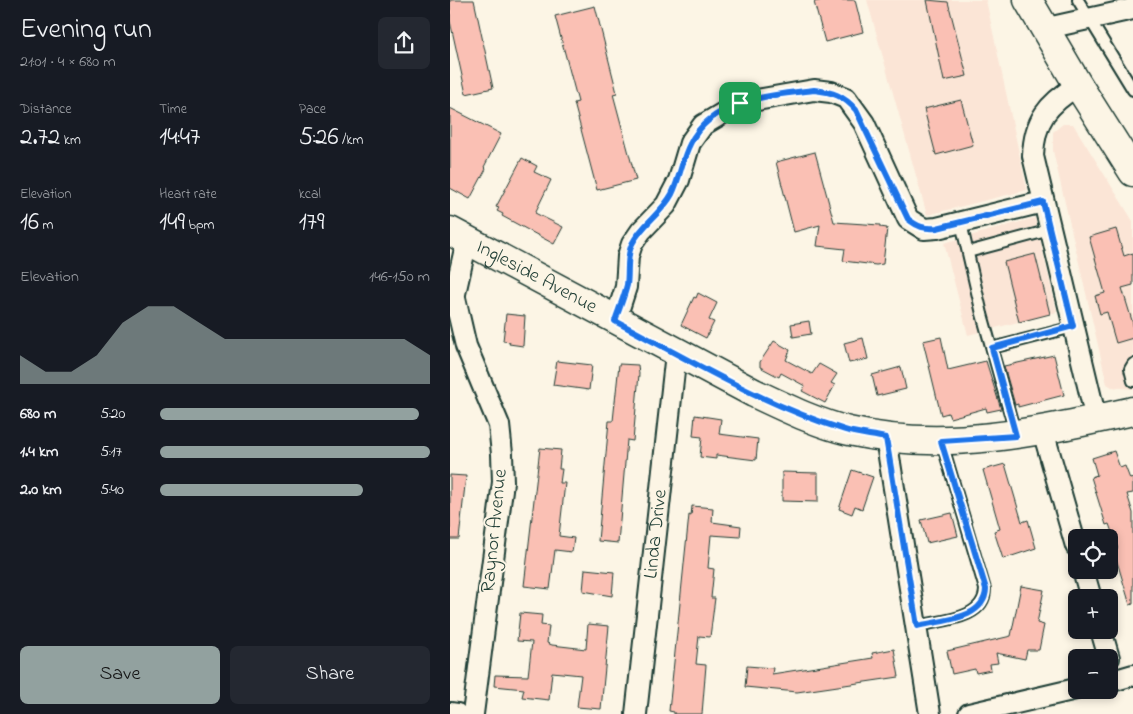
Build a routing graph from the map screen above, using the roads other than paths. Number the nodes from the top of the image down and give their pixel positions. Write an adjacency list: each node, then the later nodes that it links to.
1 (1028, 0): 5 (main road)
2 (1078, 0): 4 (lane)
3 (1133, 9): 4 (street)
4 (1090, 18): 5 (street); 7 (lane)
5 (1043, 29): 6 (main road)
6 (1078, 86): 8 (main road); 9 (street)
7 (1133, 90)
8 (1133, 172)
9 (1043, 202): 10 (street); 11 (street)
10 (961, 223): 13 (lane); 16 (street)
11 (1050, 230): 13 (lane); 17 (street)
12 (459, 236): 14 (street); 16 (main road, Ingleside Avenue)
13 (968, 252): 18 (lane)
14 (454, 294): 15 (street); 33 (street, Raynor Avenue)
15 (450, 315)
16 (615, 321): 19 (main road, Ingleside Avenue)
17 (1073, 326): 18 (lane); 23 (street)
18 (992, 348): 25 (lane)
19 (676, 353): 26 (main road, Ingleside Avenue); 34 (street, Linda Drive)
20 (1133, 364): 21 (lane)
21 (1133, 381)
22 (1133, 411): 23 (main road, Ingleside Avenue)
23 (1096, 419): 24 (main road, Ingleside Avenue)
24 (1043, 431): 25 (main road, Ingleside Avenue); 28 (street)
25 (1016, 436): 27 (main road, Ingleside Avenue)
26 (886, 438): 27 (main road, Ingleside Avenue); 29 (street)
27 (941, 441): 29 (lane)
28 (1071, 529)
29 (917, 626): 35 (street)
30 (1068, 691): 36 (street)
31 (450, 712): 32 (street)
32 (457, 714)
33 (473, 714)
34 (636, 714)
35 (930, 714)
36 (969, 714)

